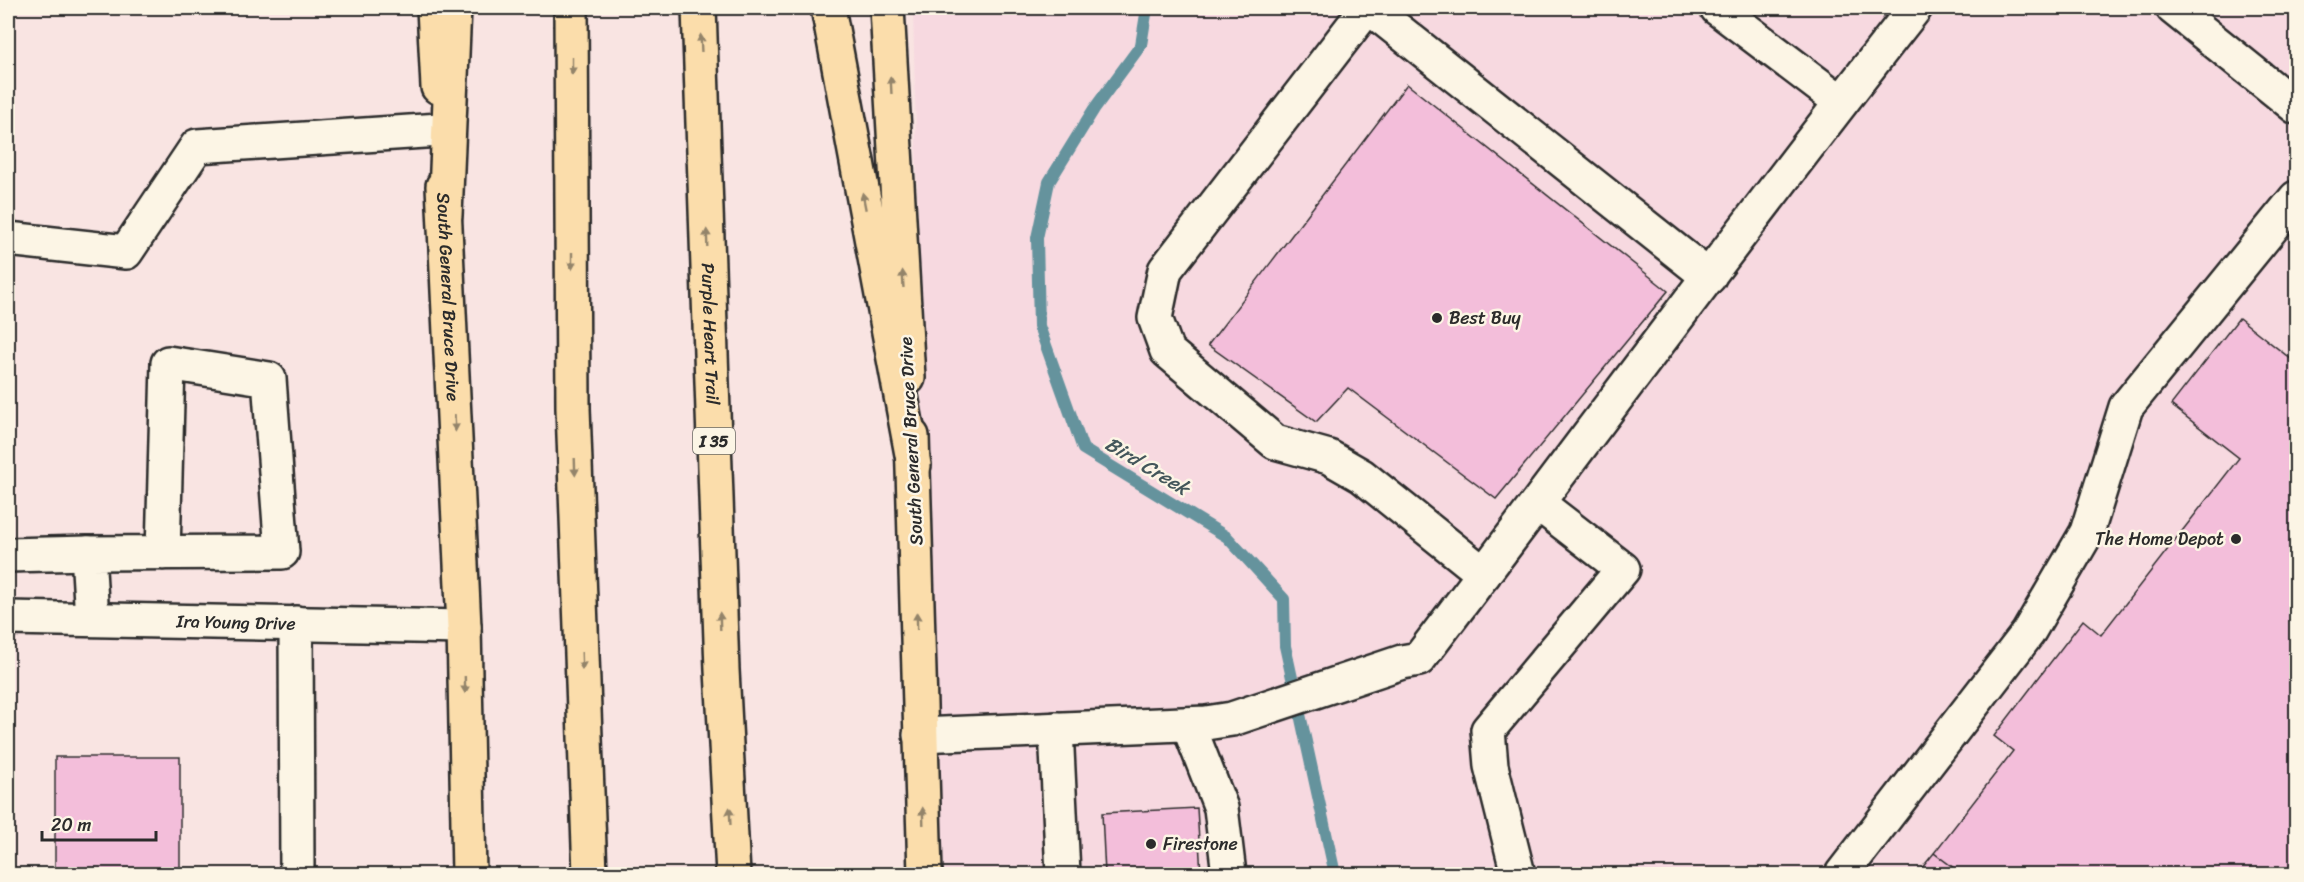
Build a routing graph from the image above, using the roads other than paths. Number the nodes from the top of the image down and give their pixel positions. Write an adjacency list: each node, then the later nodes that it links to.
1 (434, 8): 13 (main road, South General Bruce Drive)
2 (454, 8): 15 (main road)
3 (571, 8): 33 (main road, one-way to 33)
4 (699, 8): 34 (main road, Purple Heart Trail / I 35, one-way to 4)
5 (828, 8): 18 (main road, one-way to 5)
6 (887, 8): 18 (main road, South General Bruce Drive, one-way to 6)
7 (1369, 8): 17 (street); 23 (street)
8 (1717, 8): 11 (street)
9 (1915, 8): 11 (street)
10 (2173, 8): 12 (street)
11 (1840, 102): 17 (street)
12 (2296, 107)
13 (440, 130): 15 (main road, South General Bruce Drive); 16 (street)
14 (2296, 198): 39 (street)
15 (444, 215): 27 (main road, South General Bruce Drive, one-way to 27)
16 (8, 239)
17 (1709, 277): 19 (street)
18 (914, 465): 30 (main road, South General Bruce Drive, one-way to 18)
19 (1539, 504): 23 (street); 38 (street)
20 (88, 553): 21 (street); 22 (street); 25 (street)
21 (163, 553): 21 (street)
22 (8, 555)
23 (1484, 574): 28 (street)
24 (8, 618): 25 (street, Ira Young Drive)
25 (92, 619): 26 (street, Ira Young Drive)
26 (296, 623): 27 (street, Ira Young Drive); 31 (street)
27 (464, 627): 32 (main road, South General Bruce Drive, one-way to 32)
28 (1188, 724): 29 (street); 37 (street)
29 (1056, 729): 30 (street); 36 (street)
30 (920, 735): 35 (main road, South General Bruce Drive, one-way to 30)
31 (297, 874)
32 (468, 874)
33 (590, 874)
34 (733, 874)
35 (925, 874)
36 (1063, 874)
37 (1228, 874)
38 (1518, 874)
39 (1842, 874)

